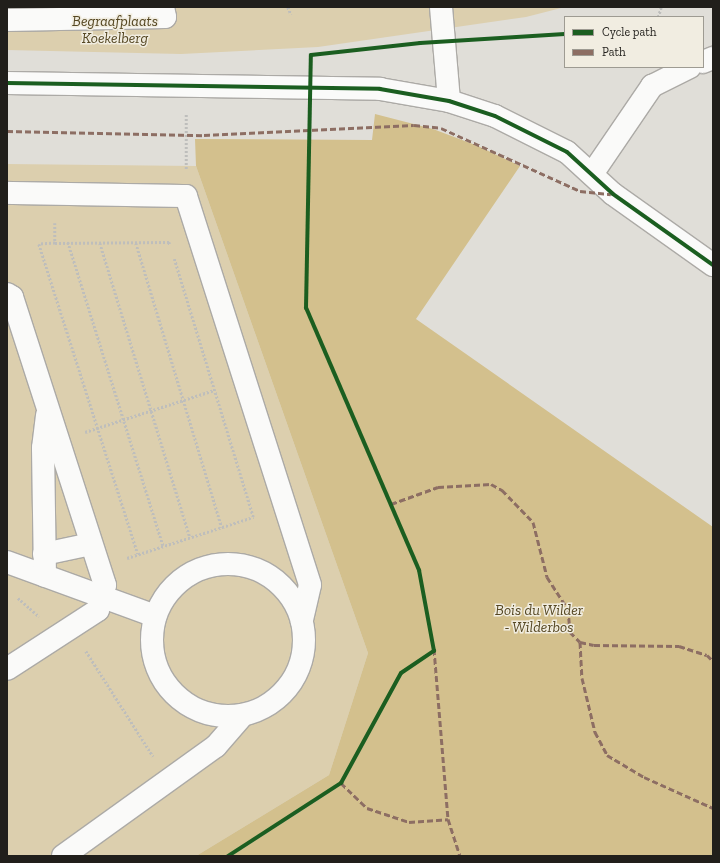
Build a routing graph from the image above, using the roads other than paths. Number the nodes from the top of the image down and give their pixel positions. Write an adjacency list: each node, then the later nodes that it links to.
1 (163, 7): 3 (street)
2 (441, 7): 6 (street)
3 (7, 20)
4 (688, 68): 7 (street)
5 (7, 83): 6 (street)
6 (449, 101): 7 (street)
7 (592, 174): 9 (street)
8 (7, 193): 18 (street)
9 (713, 265)
10 (7, 294): 11 (street)
11 (48, 408): 12 (street); 13 (street)
12 (91, 544): 13 (street); 16 (street)
13 (44, 554): 15 (street)
14 (7, 562): 15 (street)
15 (45, 576): 16 (street)
16 (103, 597): 17 (street); 19 (street)
17 (155, 616): 18 (street); 20 (street)
18 (302, 621): 20 (street)
19 (7, 669)
20 (242, 716): 21 (street)
21 (63, 856)

